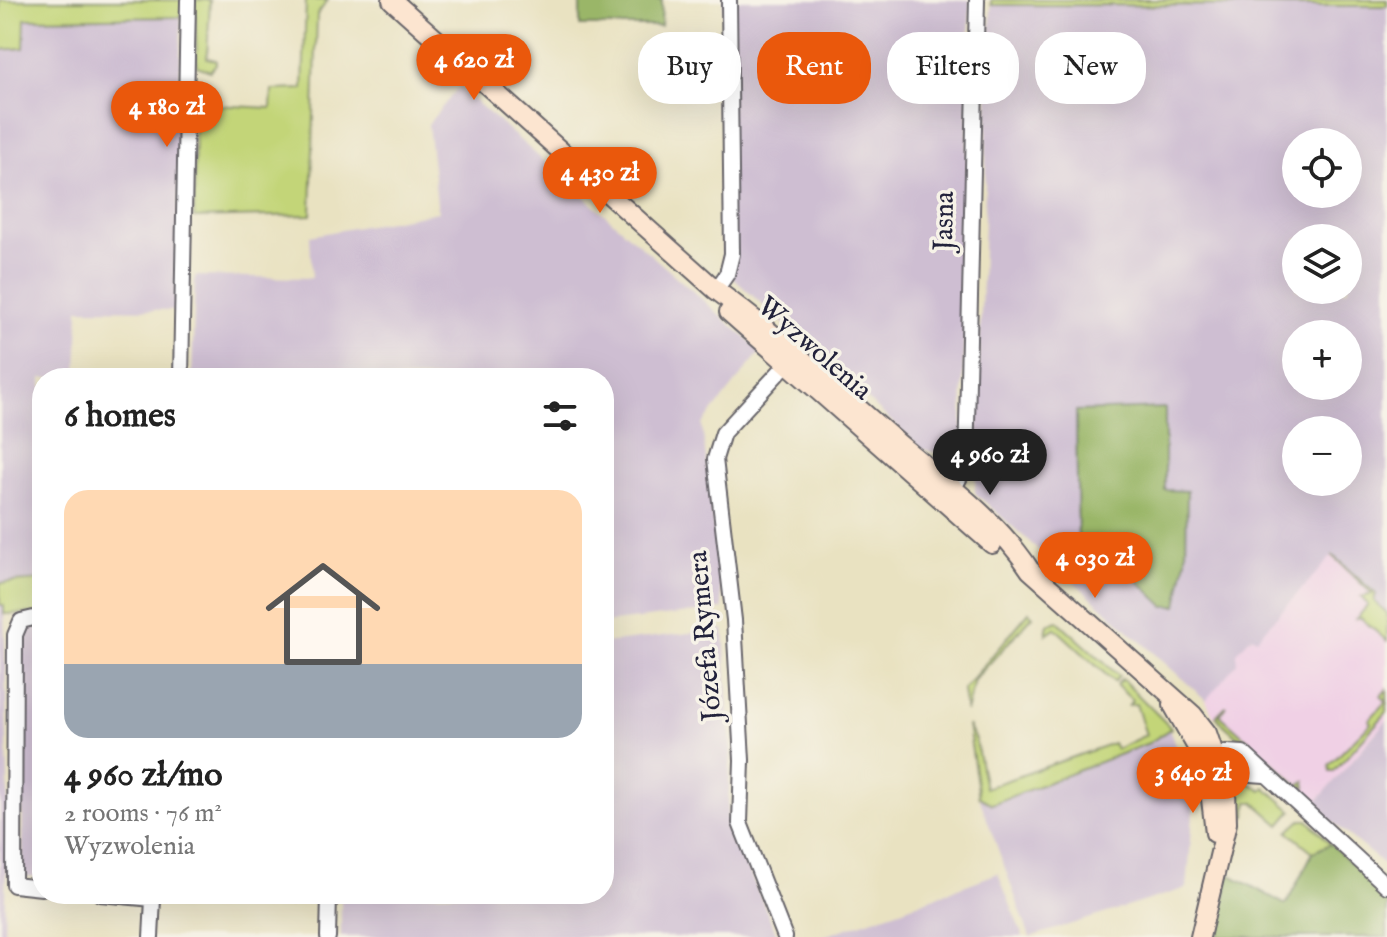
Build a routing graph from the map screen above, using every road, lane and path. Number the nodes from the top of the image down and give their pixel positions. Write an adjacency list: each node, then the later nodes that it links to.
1 (188, 0): 7 (street)
2 (392, 0): 5 (street, Wyzwolenia)
3 (729, 0): 5 (street)
4 (977, 0): 8 (street, Jasna)
5 (716, 290): 6 (street, Wyzwolenia)
6 (792, 358): 8 (street, Wyzwolenia); 20 (street, Józefa Rymera)
7 (181, 368)
8 (944, 487): 10 (street, Wyzwolenia)
9 (32, 618): 15 (street)
10 (1212, 761): 11 (street); 12 (street, Wyzwolenia); 13 (street, Wyzwolenia)
11 (1265, 775): 12 (street); 14 (street)
12 (1226, 789): 13 (street, Wyzwolenia)
13 (1217, 860): 21 (street, Wyzwolenia)
14 (1387, 886)
15 (32, 887)
16 (153, 904): 18 (street)
17 (329, 904): 19 (street)
18 (151, 937)
19 (328, 937)
20 (785, 937)
21 (1200, 937)

